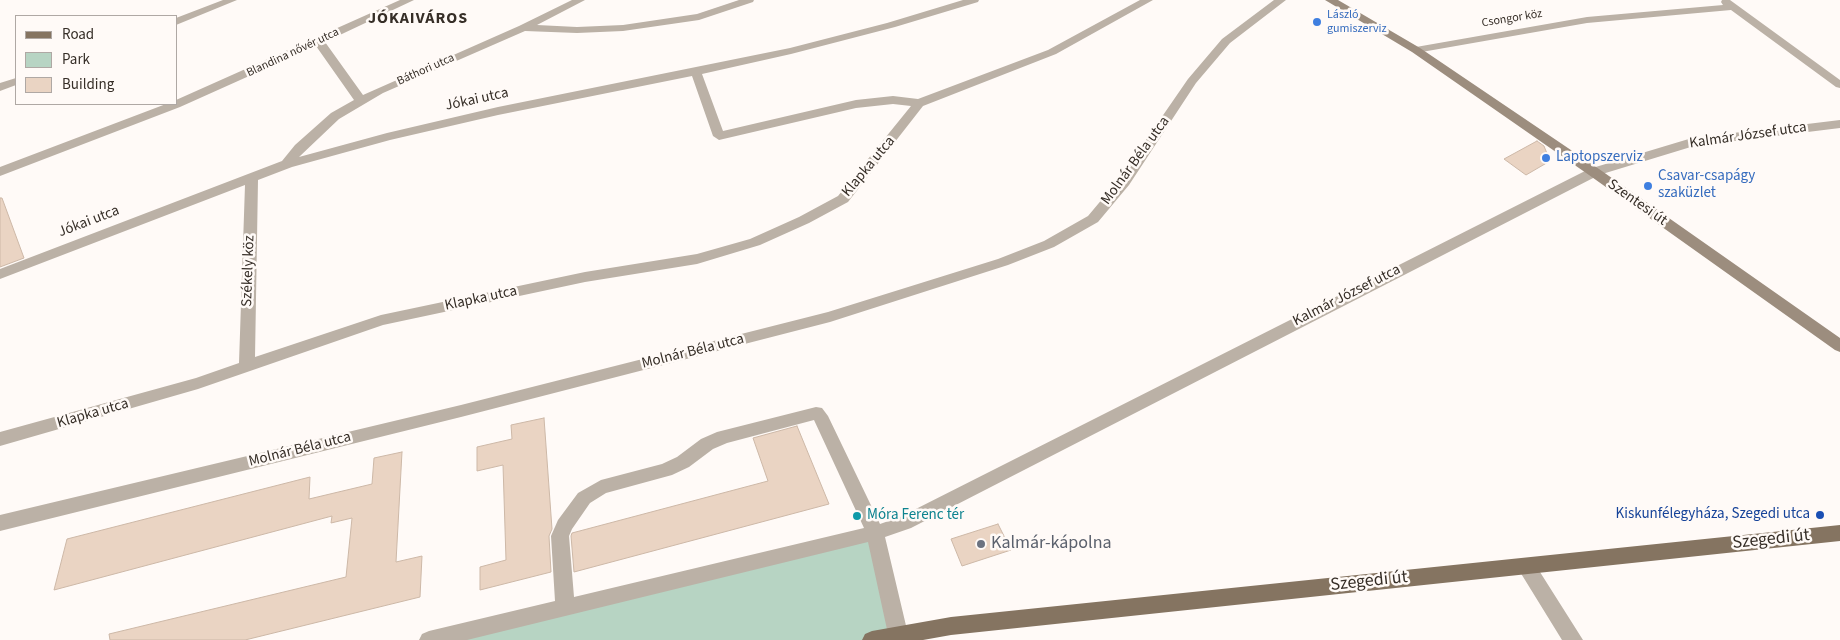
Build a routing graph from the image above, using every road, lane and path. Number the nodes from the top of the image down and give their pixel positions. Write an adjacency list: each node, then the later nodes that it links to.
1 (232, 0): 10 (street)
2 (409, 0): 12 (street, Blandina nővér utca)
3 (580, 0): 11 (street, Báthori utca)
4 (749, 0): 11 (street)
5 (974, 0): 14 (street, Jókai utca)
6 (1148, 0): 20 (street)
7 (1281, 0): 32 (street, Molnár Béla utca)
8 (1330, 0): 13 (street, Szentesi út)
9 (1728, 3): 13 (street, Csongor köz); 16 (street)
10 (178, 21)
11 (523, 28): 18 (street, Báthori utca)
12 (318, 41): 18 (street); 19 (street, Blandina nővér utca)
13 (1416, 50): 25 (street, Szentesi út)
14 (696, 72): 20 (street); 23 (street, Jókai utca)
15 (15, 81): 17 (street)
16 (1840, 84)
17 (0, 87)
18 (361, 101): 23 (street, Báthori utca)
19 (178, 103)
20 (919, 103): 30 (street, Klapka utca)
21 (173, 105): 24 (street, Blandina nővér utca)
22 (1840, 124): 25 (street, Kalmár József utca)
23 (287, 164): 26 (street, Jókai utca)
24 (0, 172)
25 (1594, 172): 28 (street, Szentesi út); 33 (street, Kalmár József utca)
26 (252, 176): 27 (street, Jókai utca); 30 (street, Székely köz)
27 (0, 274)
28 (1834, 336): 29 (street, Szentesi út)
29 (1840, 346)
30 (247, 366): 31 (street, Klapka utca)
31 (0, 439)
32 (0, 523)
33 (875, 533): 36 (street); 36 (street); 37 (street)
34 (1840, 533): 35 (main road, Szegedi út)
35 (1526, 567): 37 (main road, Szegedi út); 40 (street)
36 (565, 608): 38 (street)
37 (911, 635): 39 (main road)
38 (429, 640)
39 (872, 640)
40 (1573, 640)

